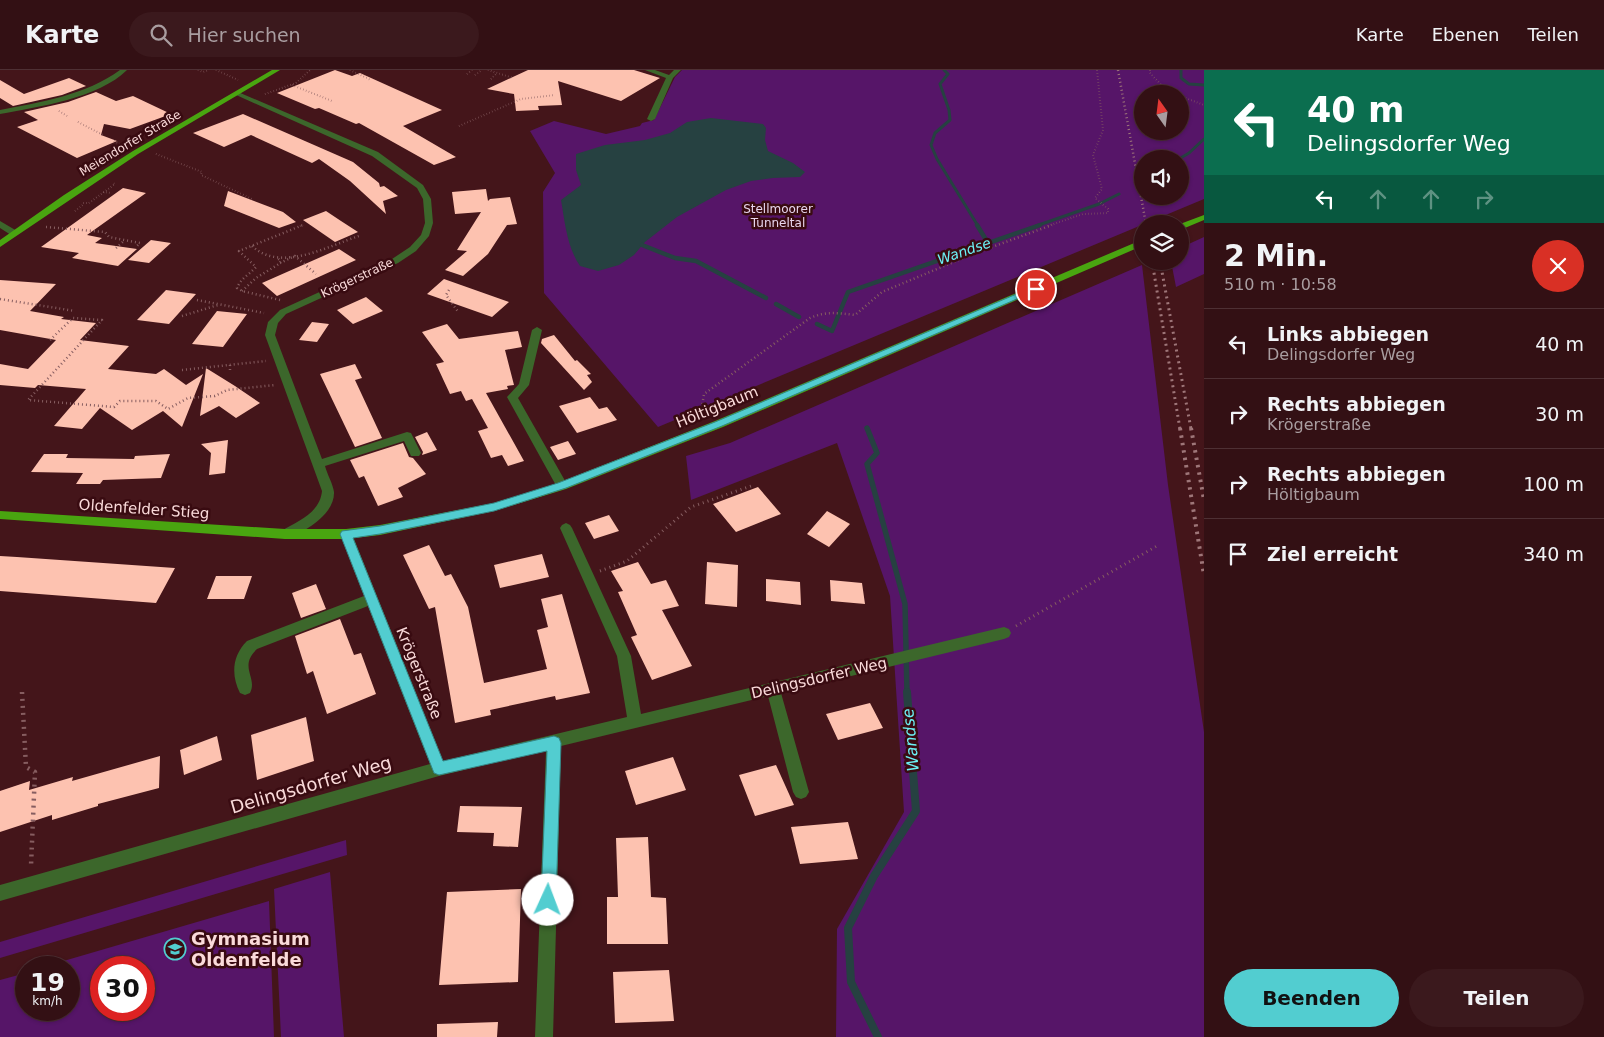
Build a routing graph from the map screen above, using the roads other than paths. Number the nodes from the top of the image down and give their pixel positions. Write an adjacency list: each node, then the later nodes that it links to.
1 (124, 70): 7 (street)
2 (276, 70): 6 (main road, Meiendorfer Straße)
3 (648, 70): 5 (street)
4 (678, 70): 5 (street)
5 (670, 77): 8 (street)
6 (236, 93): 12 (main road, Meiendorfer Straße); 17 (street, Krögerstraße)
7 (0, 112)
8 (651, 119)
9 (1204, 217): 10 (main road)
10 (1189, 223)
11 (0, 224): 12 (street)
12 (14, 233): 13 (main road, Meiendorfer Straße)
13 (0, 244)
14 (1134, 246): 18 (main road, Höltigbaum)
15 (537, 330): 18 (street)
16 (415, 453): 17 (street)
17 (319, 464): 21 (street)
18 (562, 486): 22 (main road, Höltigbaum)
19 (0, 515): 21 (main road, Oldenfelder Stieg)
20 (566, 528): 27 (street)
21 (285, 534): 22 (main road, Höltigbaum)
22 (346, 534): 23 (street, Krögerstraße)
23 (372, 599): 25 (street); 29 (street, Krögerstraße)
24 (1004, 633): 26 (street, Delingsdorfer Weg)
25 (245, 689)
26 (773, 689): 27 (street, Delingsdorfer Weg); 30 (street)
27 (635, 722): 28 (street, Delingsdorfer Weg)
28 (554, 743): 29 (street, Delingsdorfer Weg); 32 (street)
29 (439, 769): 31 (street, Delingsdorfer Weg)
30 (801, 792)
31 (0, 893)
32 (544, 1037)

